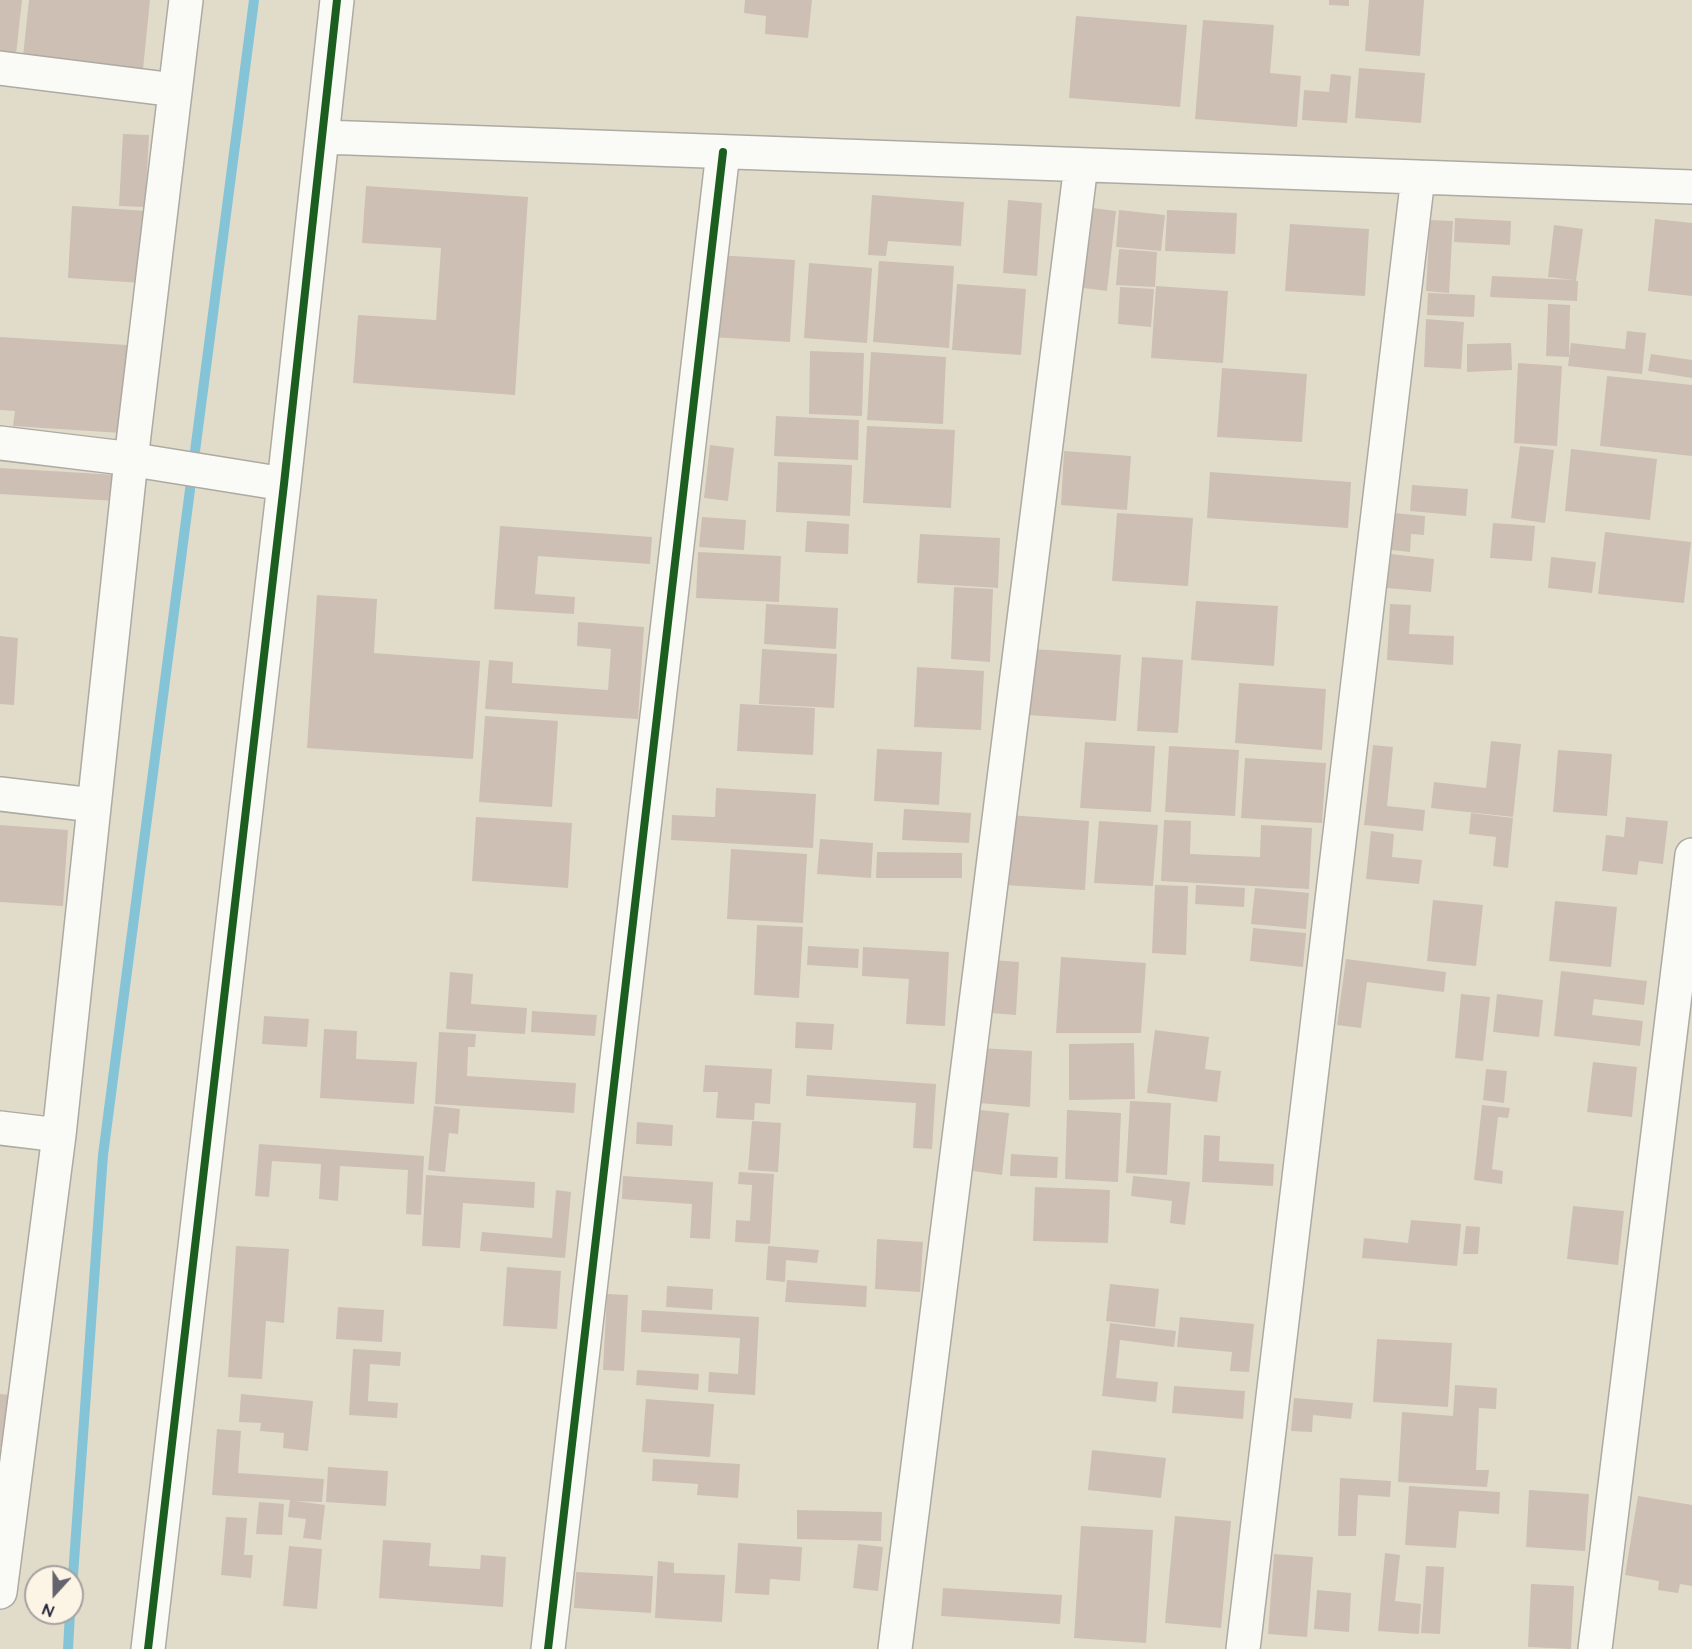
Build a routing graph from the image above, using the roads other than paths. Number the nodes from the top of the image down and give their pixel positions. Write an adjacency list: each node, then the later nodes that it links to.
1 (186, 0): 4 (street)
2 (337, 0): 5 (street)
3 (0, 68): 4 (street)
4 (175, 90): 11 (street)
5 (323, 137): 6 (street); 12 (street)
6 (723, 152): 7 (street); 21 (street)
7 (1081, 165): 8 (street); 22 (street)
8 (1418, 177): 9 (street); 23 (street)
9 (1692, 187)
10 (0, 443): 11 (street)
11 (138, 462): 12 (street); 14 (street)
12 (284, 484): 20 (street)
13 (0, 794): 14 (street)
14 (93, 805): 17 (street)
15 (1692, 855): 24 (street)
16 (0, 1128): 17 (street)
17 (58, 1135): 18 (street)
18 (7, 1476): 19 (street)
19 (0, 1592)
20 (148, 1649)
21 (548, 1649)
22 (895, 1649)
23 (1243, 1649)
24 (1595, 1649)

